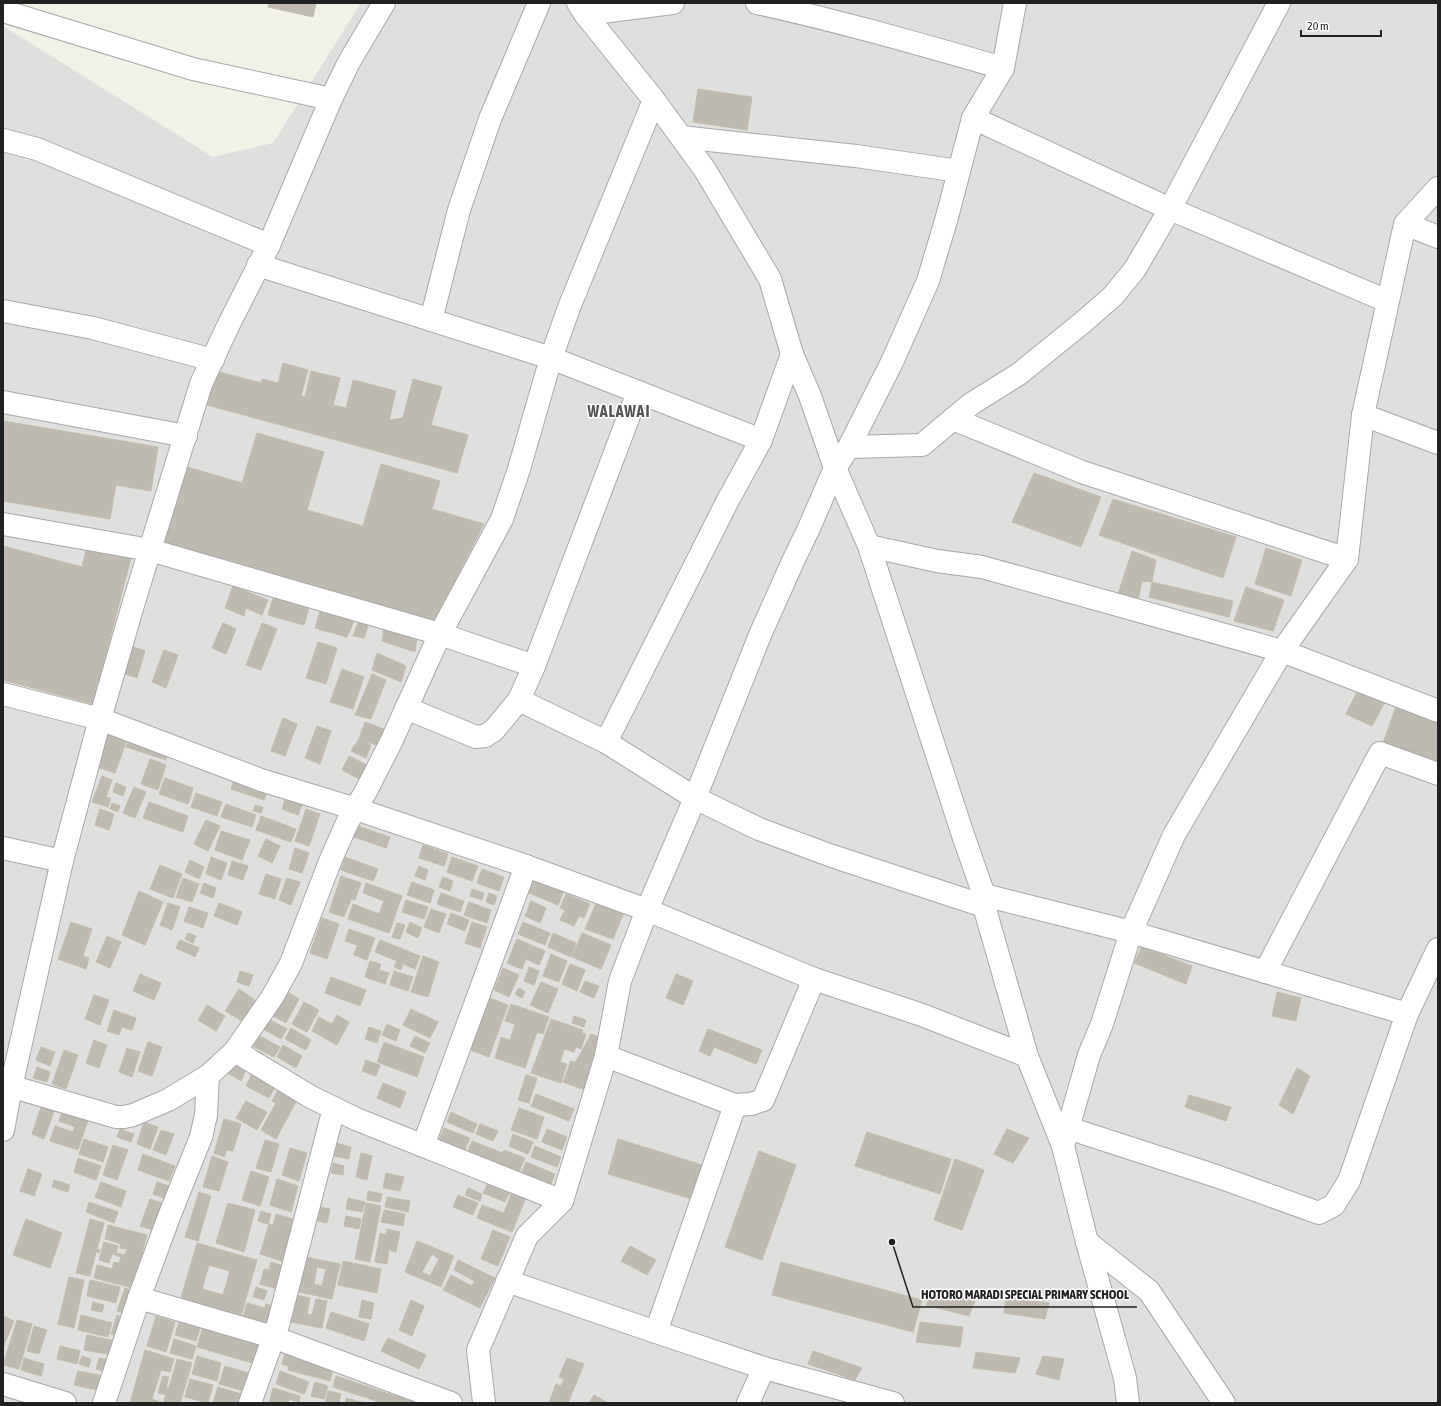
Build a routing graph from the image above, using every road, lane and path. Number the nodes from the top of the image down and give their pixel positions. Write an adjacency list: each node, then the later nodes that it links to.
1 (384, 3): 10 (street)
2 (539, 3): 24 (street)
3 (674, 3): 7 (street)
4 (757, 3): 9 (street)
5 (1015, 3): 9 (street)
6 (1279, 3): 17 (street)
7 (581, 8): 11 (street)
8 (3, 11): 10 (street)
9 (1003, 68): 12 (street)
10 (331, 99): 20 (street)
11 (654, 100): 13 (street); 26 (street)
12 (973, 118): 15 (street); 17 (street)
13 (681, 137): 15 (street); 25 (street)
14 (3, 140): 20 (street)
15 (959, 170): 35 (street)
16 (1438, 188): 18 (street)
17 (1170, 209): 22 (street); 31 (street)
18 (1405, 224): 19 (street); 22 (street)
19 (1438, 237)
20 (269, 244): 21 (street)
21 (258, 265): 24 (street); 27 (street)
22 (1387, 300): 30 (street)
23 (3, 311): 27 (street)
24 (431, 320): 26 (street)
25 (792, 354): 33 (street); 36 (street)
26 (551, 358): 28 (street); 41 (street)
27 (212, 360): 32 (street)
28 (638, 392): 33 (street); 43 (street)
29 (3, 402): 32 (street)
30 (1363, 415): 34 (street); 40 (street)
31 (953, 419): 35 (street); 40 (street)
32 (186, 436): 39 (street)
33 (760, 440): 49 (street)
34 (1438, 443)
35 (849, 446): 36 (street)
36 (834, 468): 38 (street); 51 (street)
37 (3, 524): 39 (street)
38 (869, 546): 42 (street); 56 (street)
39 (150, 550): 41 (street); 48 (street)
40 (1347, 559): 42 (street)
41 (440, 634): 43 (street); 46 (street)
42 (1282, 651): 47 (street); 58 (street)
43 (534, 666): 45 (street)
44 (3, 694): 48 (street)
45 (519, 700): 46 (street); 49 (street)
46 (406, 708): 52 (street)
47 (1438, 711)
48 (100, 718): 52 (street); 54 (street)
49 (606, 742): 51 (street)
50 (1438, 774): 60 (street)
51 (695, 798): 56 (street); 57 (street)
52 (356, 809): 55 (street); 63 (street)
53 (3, 848): 54 (street)
54 (62, 861): 67 (street)
55 (526, 866): 57 (street); 72 (street)
56 (984, 901): 58 (street); 65 (street)
57 (647, 910): 61 (street); 64 (street)
58 (1131, 932): 60 (street); 71 (street)
59 (1438, 949): 62 (street)
60 (1265, 972): 62 (street)
61 (814, 979): 65 (street); 68 (street)
62 (1407, 1014): 71 (street)
63 (235, 1050): 66 (street); 69 (street)
64 (606, 1056): 68 (street); 73 (street)
65 (1027, 1056): 71 (street)
66 (208, 1076): 67 (street); 76 (street)
67 (7, 1086): 70 (street)
68 (735, 1105): 77 (street)
69 (334, 1108): 72 (street); 78 (street)
70 (3, 1130)
71 (1065, 1137): 74 (street)
72 (423, 1146): 73 (street)
73 (562, 1201): 75 (street)
74 (1087, 1242): 88 (street); 89 (street)
75 (508, 1281): 77 (street); 85 (street)
76 (139, 1298): 78 (street); 82 (street)
77 (656, 1332): 79 (street)
78 (273, 1337): 83 (street); 84 (street)
79 (764, 1368): 86 (street); 87 (street)
80 (3, 1384): 81 (street)
81 (65, 1403)
82 (104, 1403)
83 (250, 1403)
84 (452, 1403)
85 (484, 1403)
86 (748, 1403)
87 (893, 1403)
88 (1128, 1403)
89 (1224, 1403)

